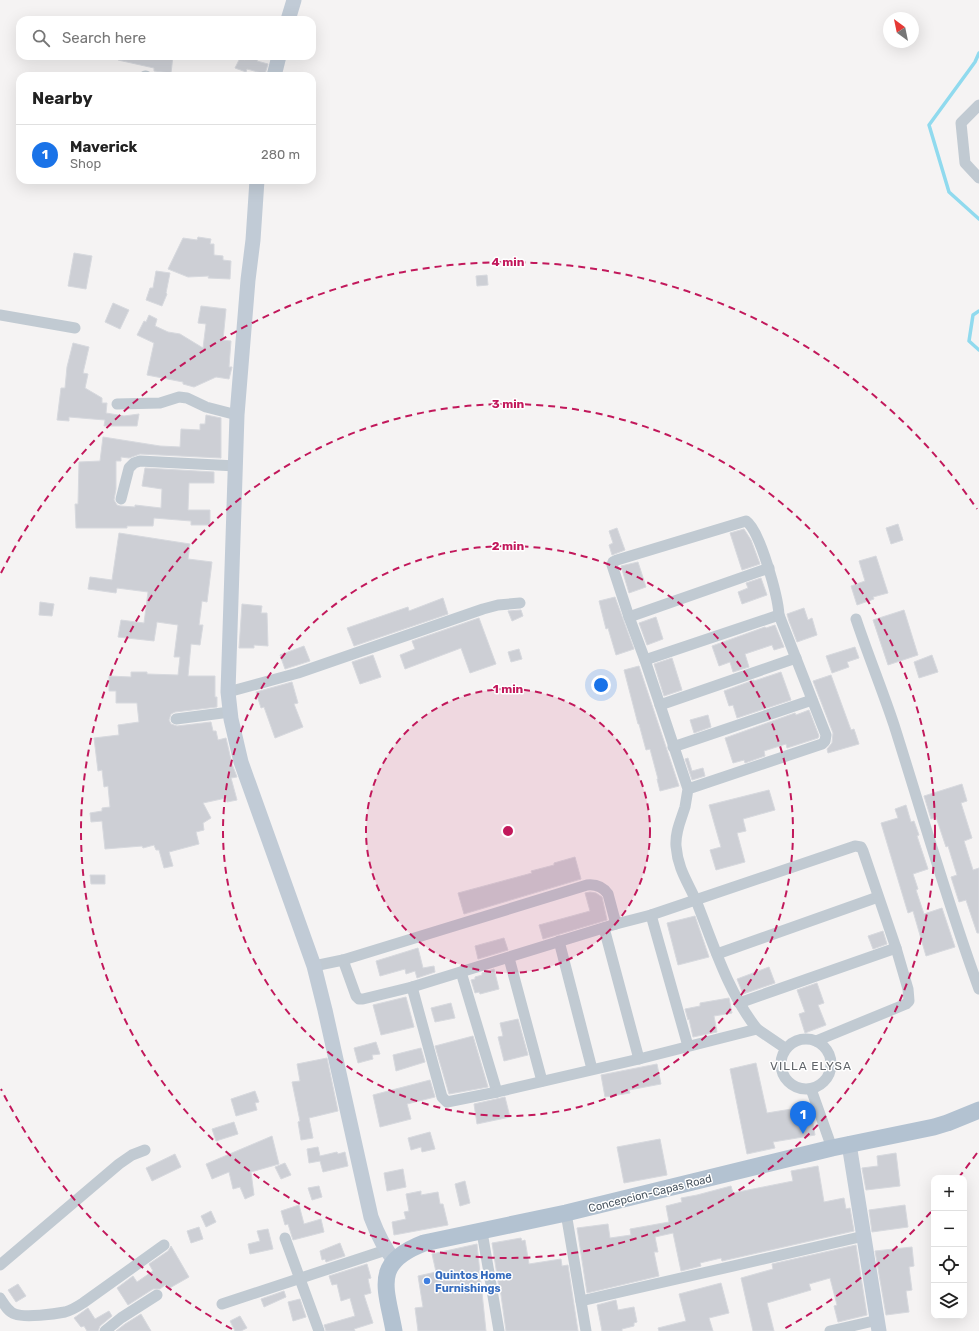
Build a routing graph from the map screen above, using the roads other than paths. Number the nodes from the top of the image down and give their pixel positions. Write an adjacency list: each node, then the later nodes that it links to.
1 (294, 0): 2 (street)
2 (289, 16)
3 (278, 60): 4 (street)
4 (275, 72)
5 (979, 105): 6 (street)
6 (979, 178)
7 (257, 184): 11 (street)
8 (0, 314): 9 (street)
9 (75, 328)
10 (117, 404): 11 (street)
11 (237, 415): 12 (street)
12 (236, 466): 13 (street); 21 (street)
13 (121, 498)
14 (769, 568): 16 (street); 17 (street); 17 (street)
15 (520, 603): 21 (street)
16 (779, 615): 19 (street); 20 (street)
17 (629, 617): 20 (street)
18 (856, 619): 41 (street)
19 (796, 658): 22 (street); 23 (street)
20 (645, 660): 23 (street)
21 (228, 692): 24 (street)
22 (812, 700): 26 (street); 27 (street)
23 (660, 705): 26 (street)
24 (230, 712): 25 (street); 38 (street)
25 (176, 719)
26 (673, 747): 27 (street)
27 (688, 789): 29 (street)
28 (878, 897): 29 (street); 34 (street); 35 (street)
29 (696, 900): 30 (street); 35 (street)
30 (651, 915): 31 (street); 45 (street)
31 (616, 924): 32 (street); 37 (street)
32 (604, 928): 33 (street); 47 (street)
33 (559, 942): 36 (street); 48 (street)
34 (896, 948): 42 (street); 44 (street)
35 (717, 954): 42 (street)
36 (509, 958): 39 (street); 49 (street)
37 (344, 960): 38 (street); 40 (street)
38 (314, 966): 61 (street)
39 (461, 972): 40 (street); 51 (street)
40 (412, 987): 51 (street)
41 (979, 989)
42 (740, 1003): 43 (street)
43 (758, 1029): 45 (street); 46 (street)
44 (816, 1041): 46 (street); 50 (street)
45 (688, 1046): 47 (street)
46 (785, 1048): 50 (street)
47 (639, 1059): 48 (street)
48 (592, 1069): 49 (street)
49 (542, 1081): 51 (street)
50 (811, 1089): 54 (street)
51 (496, 1092)
52 (979, 1110): 53 (main road, Concepcion-Capas Road)
53 (849, 1144): 54 (main road, Concepcion-Capas Road); 58 (street)
54 (832, 1148): 56 (main road, Concepcion-Capas Road)
55 (145, 1150): 62 (street)
56 (566, 1214): 57 (main road, Concepcion-Capas Road); 66 (street)
57 (482, 1232): 61 (main road, Concepcion-Capas Road); 72 (street)
58 (864, 1236): 66 (street); 68 (street)
59 (285, 1238): 63 (street)
60 (164, 1245): 65 (street)
61 (390, 1255): 63 (street); 69 (main road)
62 (0, 1265)
63 (300, 1279): 67 (street); 71 (street)
64 (157, 1295): 70 (street)
65 (0, 1298)
66 (581, 1301): 73 (street)
67 (222, 1304)
68 (878, 1326): 74 (street)
69 (391, 1330)
70 (105, 1331)
71 (319, 1331)
72 (499, 1331)
73 (586, 1331)
74 (830, 1331)

